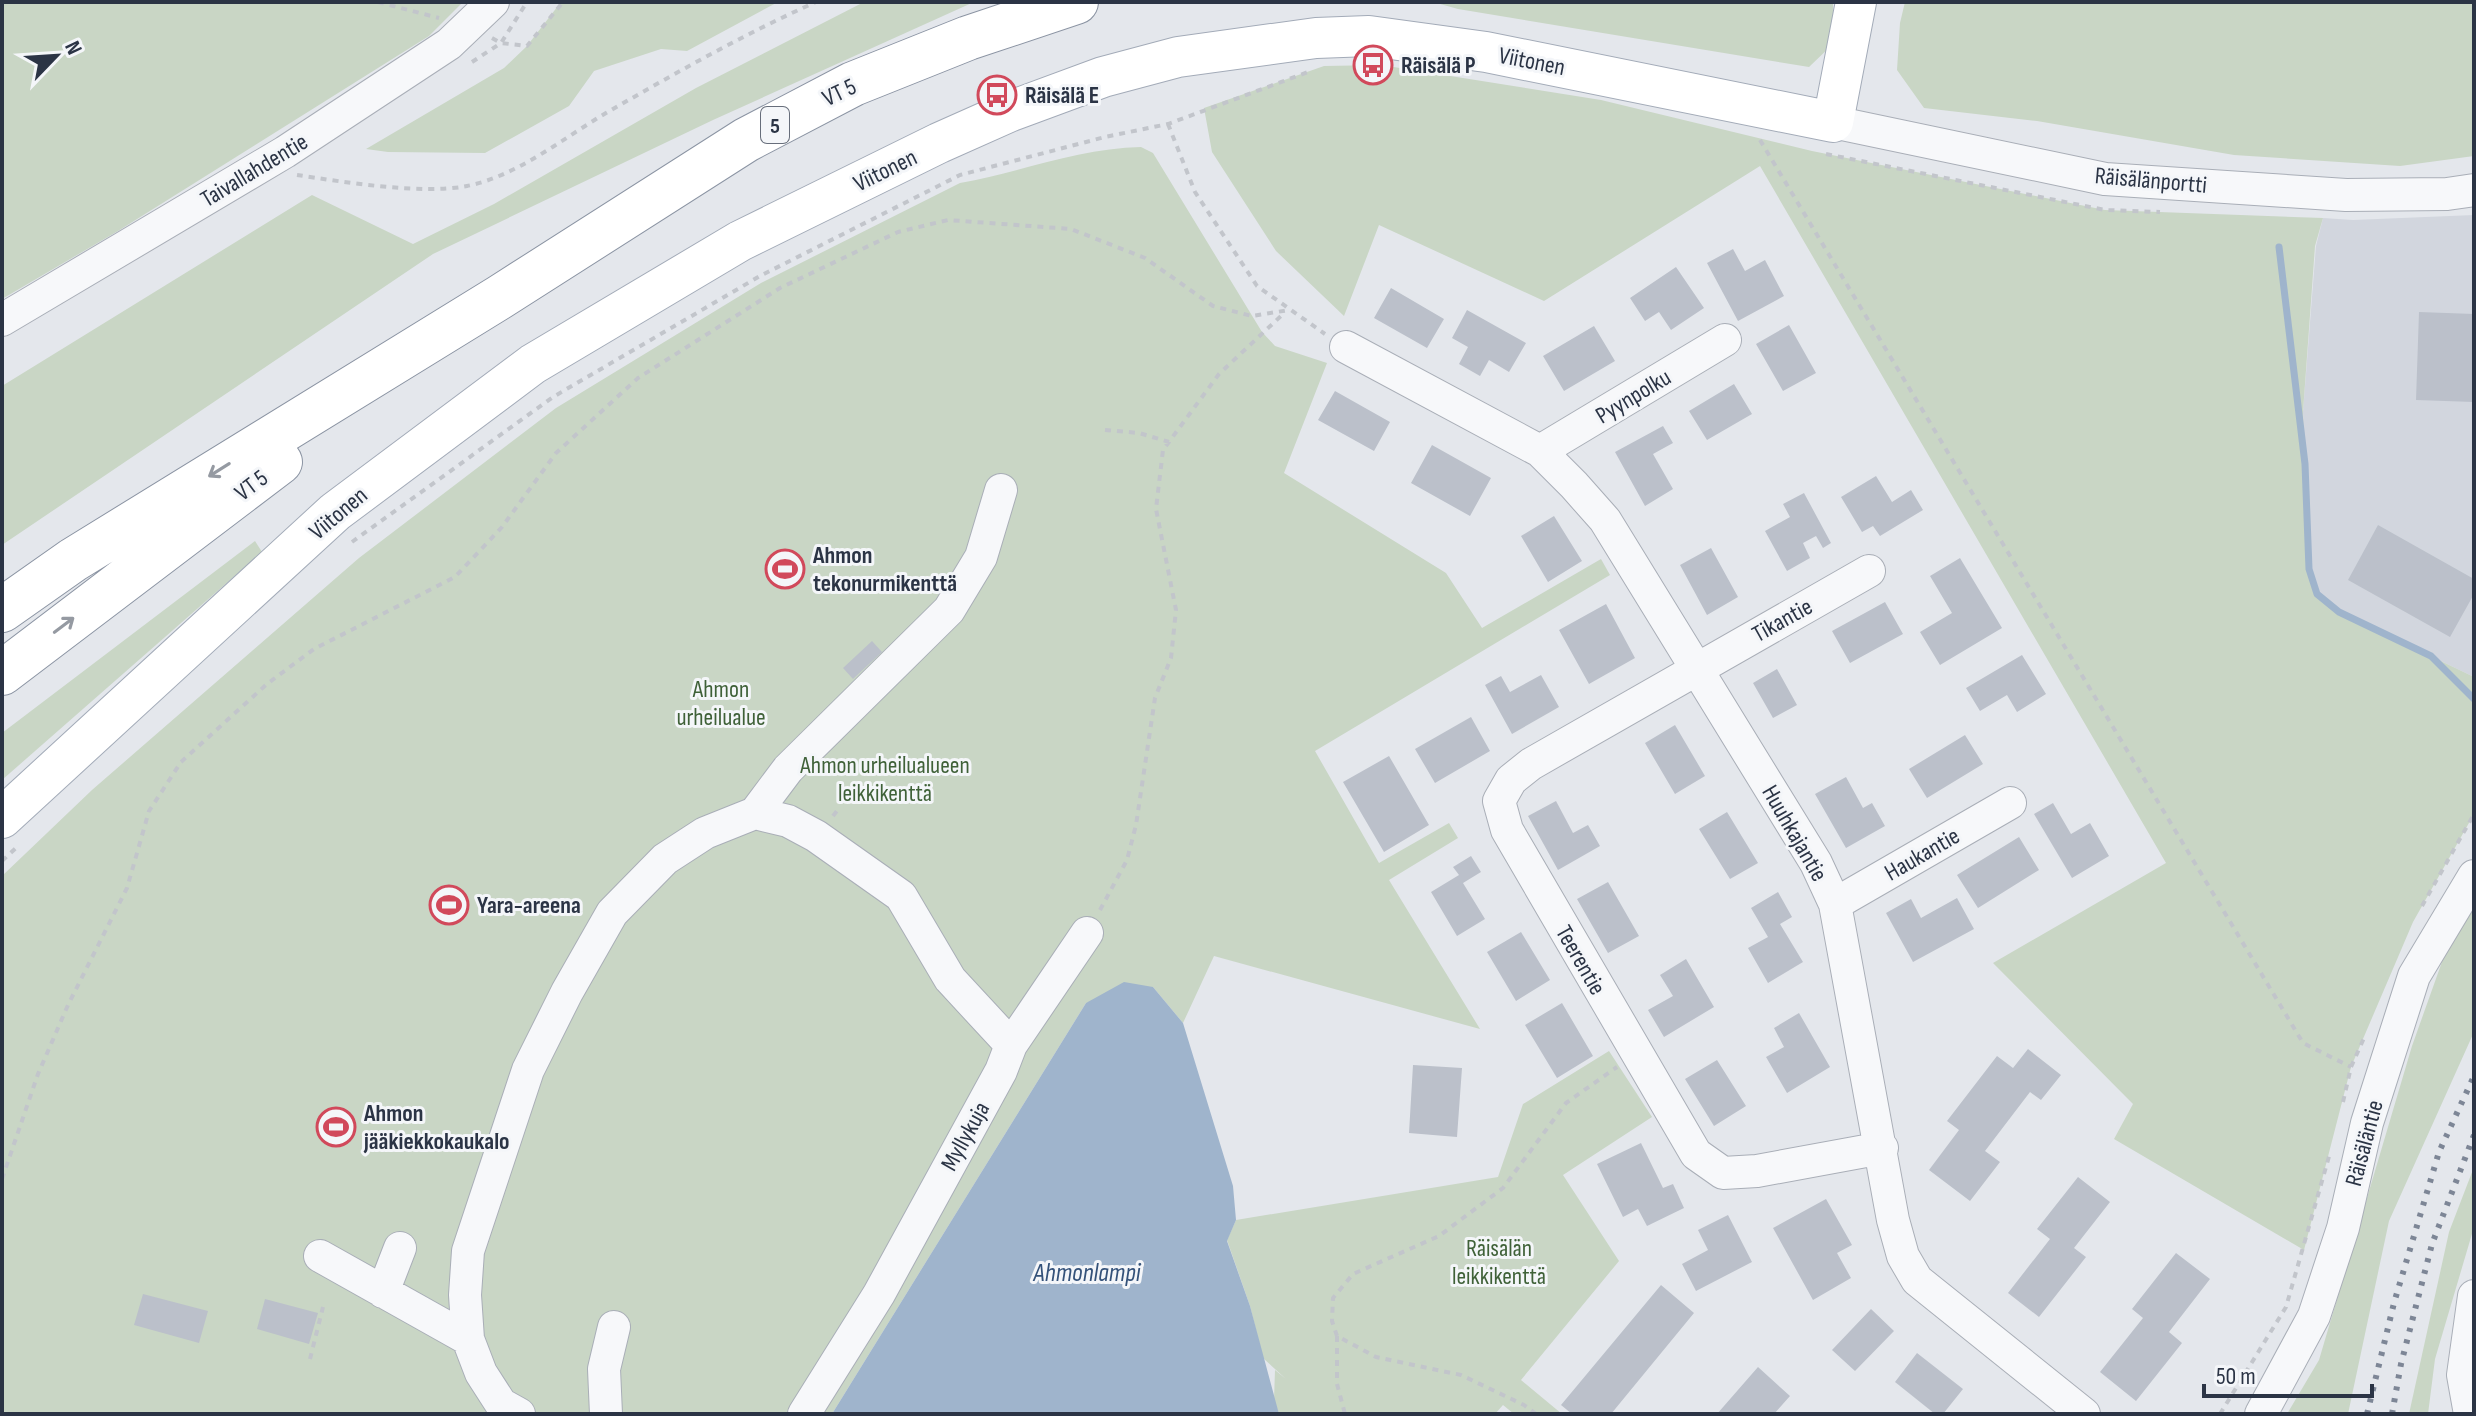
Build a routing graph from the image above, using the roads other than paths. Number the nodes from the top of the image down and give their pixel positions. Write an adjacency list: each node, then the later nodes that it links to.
1 (493, 2): 7 (street, Taivallahdentie)
2 (1076, 2): 6 (highway, VT 5 / 5)
3 (1856, 2): 4 (main road)
4 (1823, 137): 5 (street, Räisälänportti); 18 (main road, Viitonen)
5 (2474, 190)
6 (500, 297): 13 (highway, VT 5 / 5, one-way to 13); 15 (highway, VT 5 / 5, one-way to 6)
7 (2, 320)
8 (1725, 340): 10 (street, Pyynpolku)
9 (1346, 347): 10 (street, Huuhkajantie)
10 (1540, 451): 14 (street, Huuhkajantie)
11 (1001, 490): 17 (street)
12 (1869, 571): 14 (street, Tikantie)
13 (2, 610)
14 (1695, 669): 20 (street, Huuhkajantie); 23 (street, Teerentie)
15 (2, 673)
16 (2010, 803): 20 (street, Haukantie)
17 (755, 813): 22 (street); 29 (street)
18 (13, 829)
19 (2474, 876): 34 (street, Räisäläntie)
20 (1835, 904): 23 (street, Huuhkajantie)
21 (1087, 933): 22 (street, Myllykuja)
22 (1011, 1045): 32 (street, Myllykuja)
23 (1882, 1148): 33 (street, Huuhkajantie)
24 (400, 1248): 26 (street)
25 (320, 1256): 26 (street)
26 (383, 1292): 29 (street)
27 (2474, 1296): 35 (street)
28 (614, 1327): 31 (street)
29 (468, 1339): 30 (street)
30 (519, 1414)
31 (606, 1414)
32 (804, 1414)
33 (2084, 1414)
34 (2261, 1414)
35 (2470, 1414)

